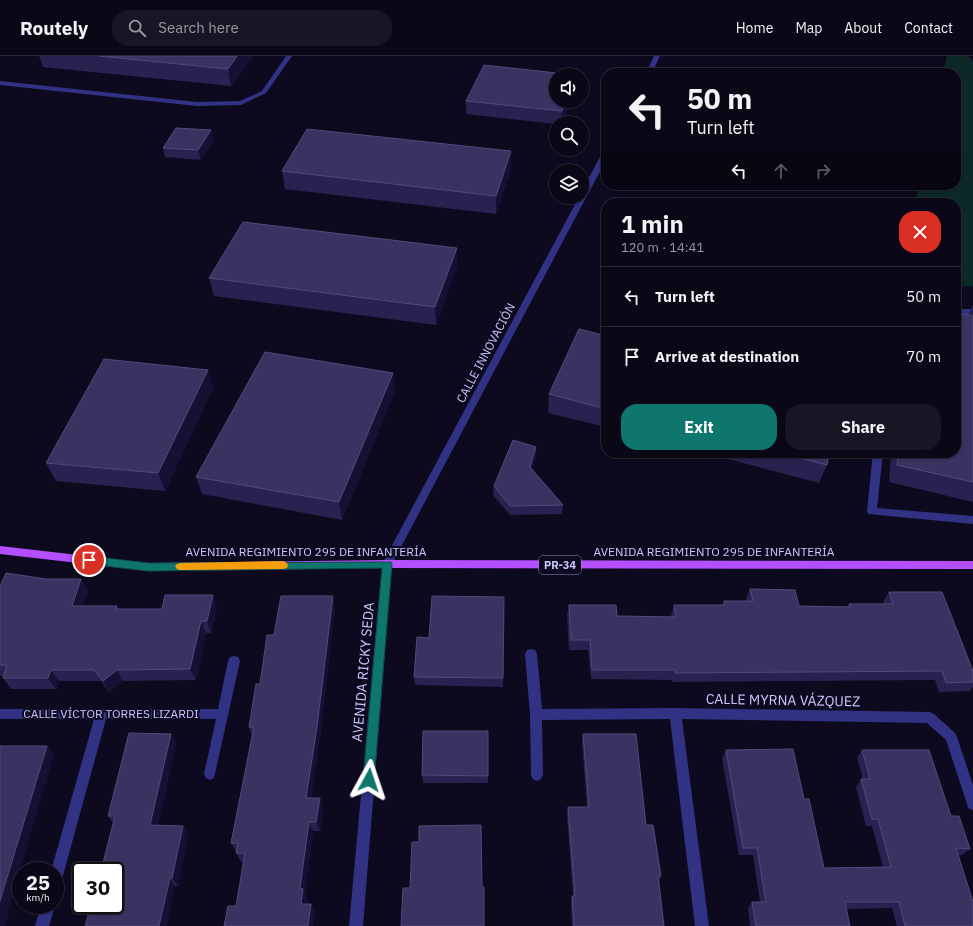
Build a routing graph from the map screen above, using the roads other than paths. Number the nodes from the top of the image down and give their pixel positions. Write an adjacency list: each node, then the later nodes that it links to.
1 (289, 56): 4 (street)
2 (657, 56): 3 (street)
3 (651, 68)
4 (0, 83)
5 (601, 162): 11 (street, CALLE INNOVACIÓN)
6 (961, 312): 7 (street)
7 (973, 312)
8 (877, 458): 9 (street)
9 (973, 520)
10 (0, 550): 11 (main road, AVENIDA REGIMIENTO 295 DE INFANTERÍA / PR-34)
11 (387, 564): 12 (main road, AVENIDA REGIMIENTO 295 DE INFANTERÍA / PR-34); 26 (street, AVENIDA RICKY SEDA)
12 (973, 565)
13 (531, 654): 19 (street)
14 (234, 661): 18 (street)
15 (102, 713): 17 (street, CALLE VÍCTOR TORRES LIZARDI); 18 (street, CALLE VÍCTOR TORRES LIZARDI); 23 (street)
16 (675, 713): 19 (street, CALLE MYRNA VÁZQUEZ); 22 (street, CALLE MYRNA VÁZQUEZ); 27 (street)
17 (0, 714)
18 (222, 714): 20 (street)
19 (536, 715): 21 (street)
20 (210, 774)
21 (538, 775)
22 (973, 804)
23 (60, 862)
24 (45, 914): 25 (street)
25 (42, 926)
26 (356, 926)
27 (702, 926)

